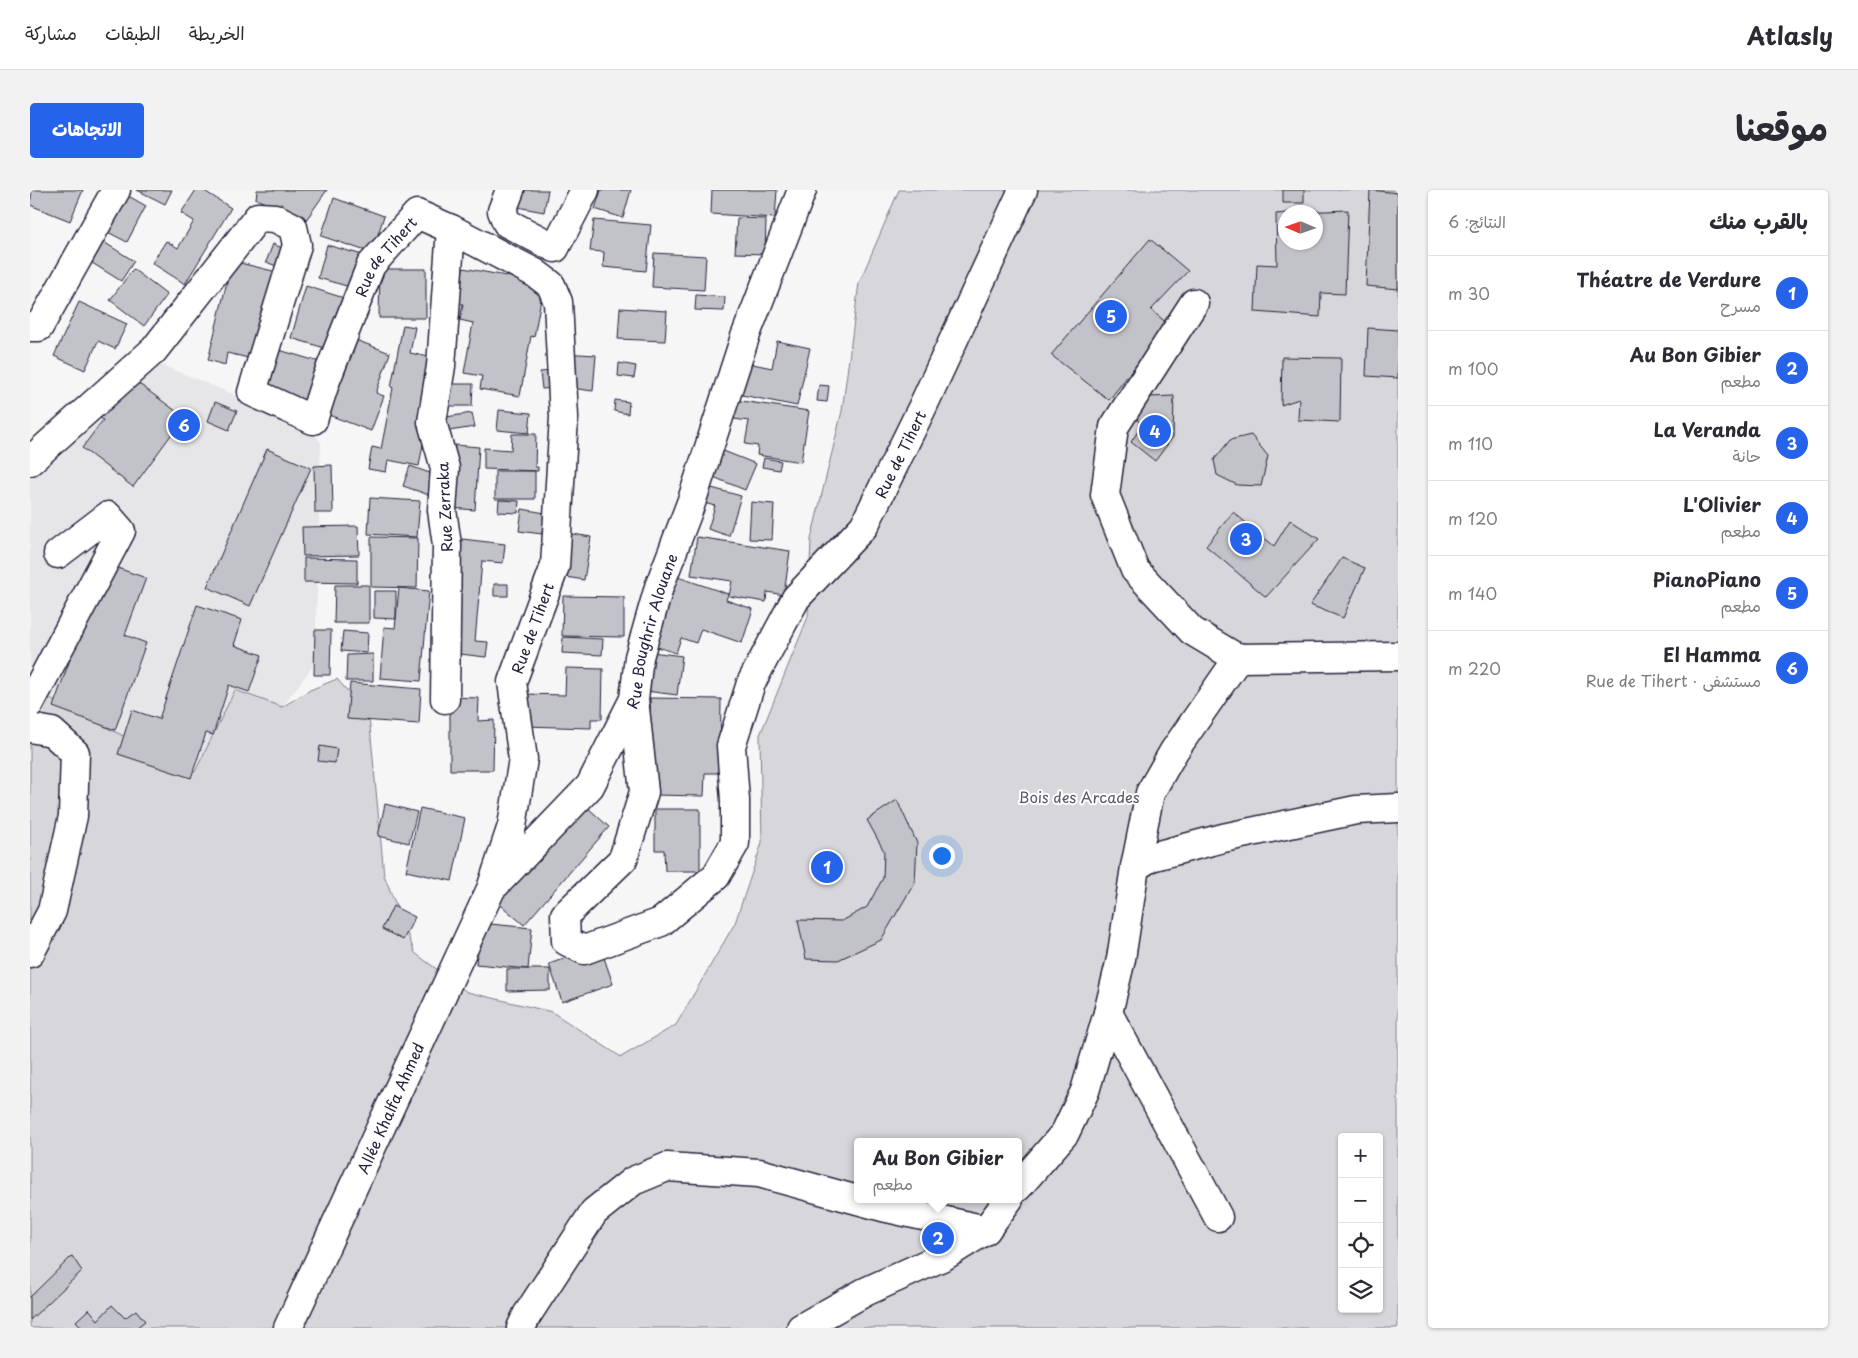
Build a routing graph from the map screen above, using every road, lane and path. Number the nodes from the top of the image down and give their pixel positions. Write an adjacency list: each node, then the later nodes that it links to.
1 (116, 190): 8 (street)
2 (510, 190): 3 (street)
3 (584, 190)
4 (802, 190): 14 (street, Rue Boughrir Alouane)
5 (1022, 190): 14 (street, Rue de Tihert)
6 (451, 228): 9 (street, Rue de Tihert); 13 (street, Rue Zerraka); 19 (street, Rue de Tihert)
7 (1194, 303): 12 (street)
8 (30, 326)
9 (30, 461)
10 (58, 554): 15 (street)
11 (1398, 656): 12 (street)
12 (1239, 657): 18 (street)
13 (445, 698)
14 (634, 699): 19 (street, Rue Boughrir Alouane)
15 (30, 703)
16 (30, 728): 20 (street)
17 (1398, 808): 18 (street)
18 (1135, 867): 21 (street)
19 (491, 889): 28 (street, Allée Khalfa Ahmed)
20 (30, 954)
21 (1108, 1013): 22 (street); 26 (street)
22 (1022, 1182)
23 (854, 1199): 29 (street)
24 (868, 1203): 27 (street)
25 (1006, 1203): 27 (street)
26 (1218, 1217)
27 (986, 1230): 30 (street)
28 (288, 1328)
29 (521, 1328)
30 (801, 1328)

